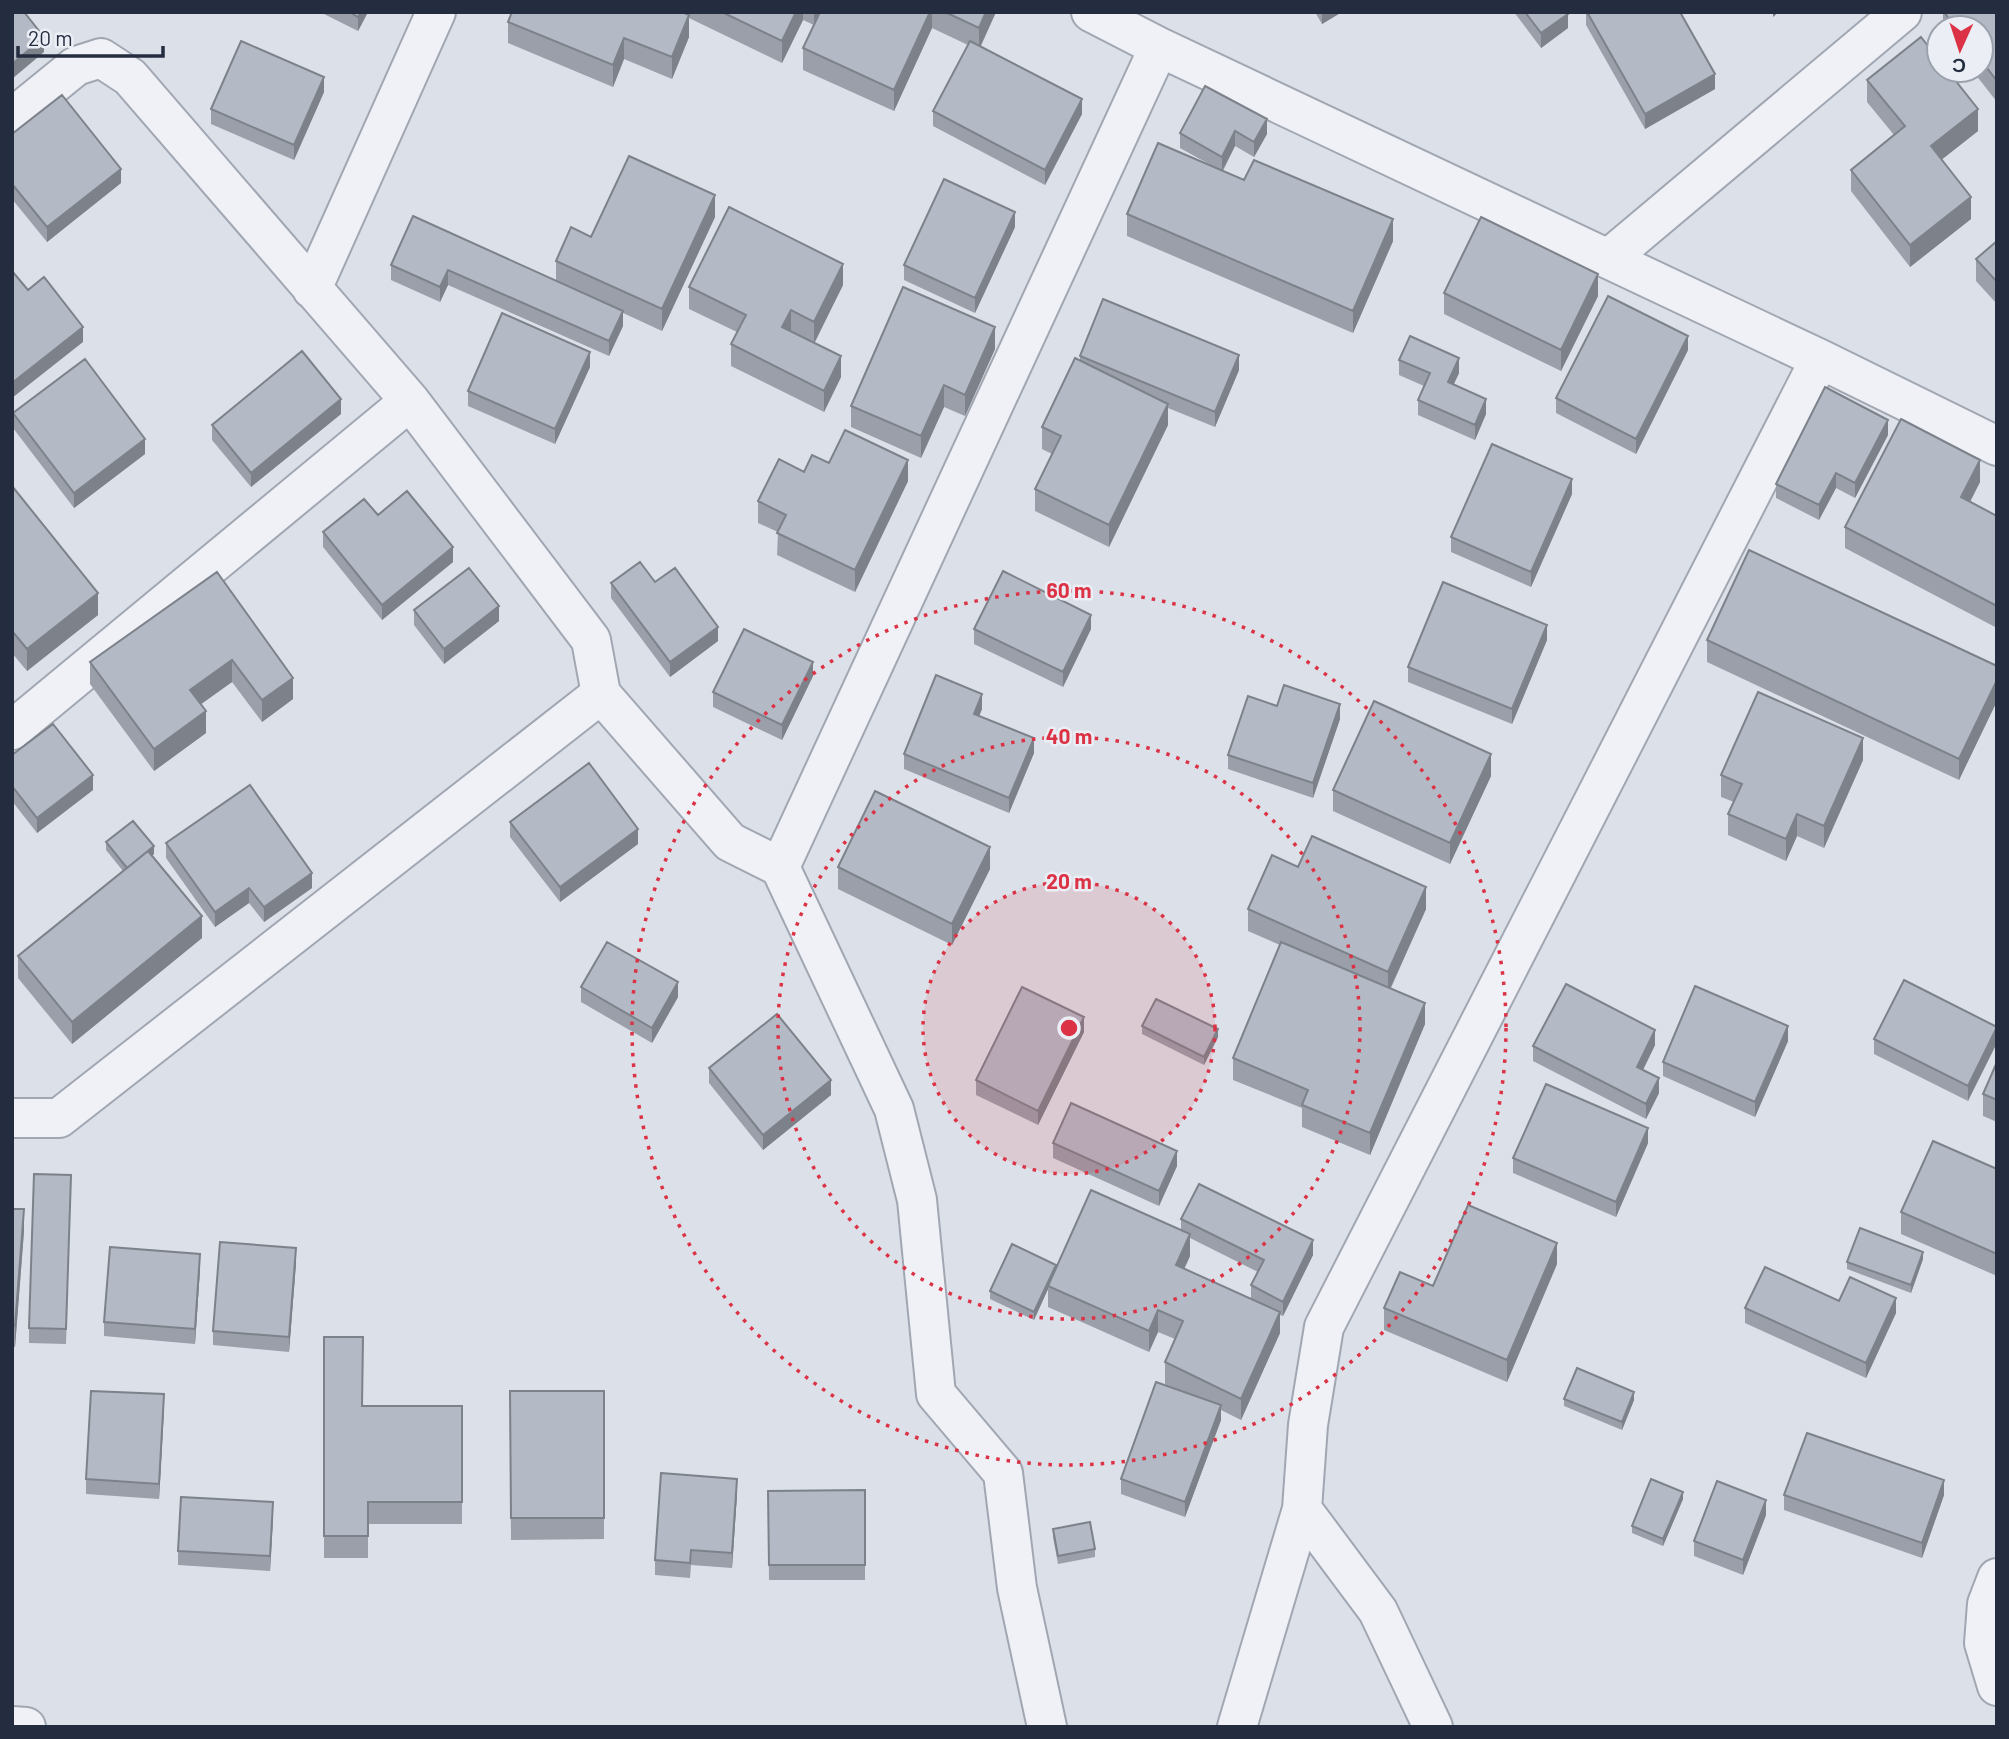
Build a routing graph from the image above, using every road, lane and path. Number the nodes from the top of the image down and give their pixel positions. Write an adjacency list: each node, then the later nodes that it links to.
1 (436, 12): 7 (street)
2 (1091, 12): 4 (street)
3 (1902, 12): 6 (street)
4 (1159, 47): 6 (street); 13 (street)
5 (12, 118): 7 (street)
6 (1608, 259): 8 (street)
7 (312, 289): 9 (street)
8 (1820, 359): 10 (street); 15 (street)
9 (410, 401): 11 (street); 12 (street)
10 (1997, 446)
11 (601, 694): 13 (street); 14 (street)
12 (12, 730)
13 (780, 867): 19 (street)
14 (12, 1118)
15 (1302, 1509): 21 (street); 22 (street)
16 (1997, 1578): 17 (street)
17 (1997, 1686)
18 (12, 1726): 20 (street)
19 (1047, 1726)
20 (26, 1727)
21 (1237, 1727)
22 (1433, 1727)

